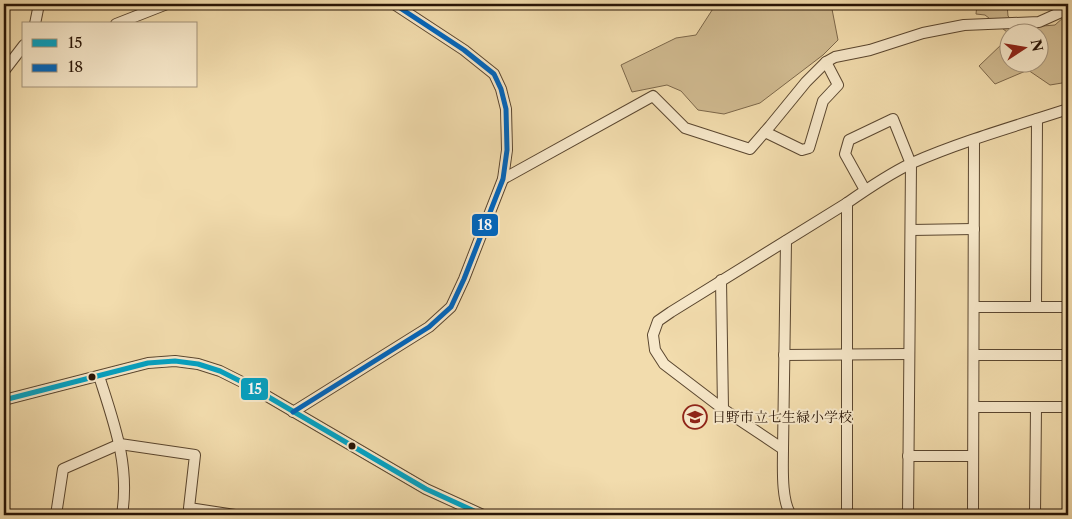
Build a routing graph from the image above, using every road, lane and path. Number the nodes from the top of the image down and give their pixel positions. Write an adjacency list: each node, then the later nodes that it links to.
1 (39, 4): 5 (street)
2 (167, 4): 6 (street)
3 (394, 4): 15 (street)
4 (1068, 9): 8 (street)
5 (34, 22)
6 (121, 22)
7 (22, 48): 9 (street)
8 (826, 62): 12 (street); 12 (street)
9 (4, 71)
10 (1068, 109): 11 (street)
11 (1037, 119): 13 (street); 23 (street)
12 (765, 132): 15 (street)
13 (974, 140): 14 (street); 18 (street)
14 (912, 164): 16 (street); 16 (street); 19 (street)
15 (503, 180): 36 (street)
16 (865, 190): 17 (street)
17 (847, 203): 20 (street); 25 (street)
18 (974, 229): 19 (street); 22 (street)
19 (911, 230): 26 (street)
20 (786, 241): 21 (street); 27 (street)
21 (721, 280): 35 (street); 35 (street)
22 (975, 307): 23 (street); 28 (street)
23 (1036, 307): 24 (street)
24 (1068, 307)
25 (847, 354): 26 (street); 27 (street); 47 (street)
26 (909, 354): 39 (street)
27 (784, 355): 38 (street)
28 (974, 355): 29 (street); 32 (street)
29 (1068, 355)
30 (99, 376): 31 (street); 36 (street); 37 (street)
31 (4, 400)
32 (974, 407): 33 (street); 40 (street)
33 (1036, 407): 34 (street); 50 (street)
34 (1068, 407)
35 (723, 409): 38 (street)
36 (293, 412): 45 (street)
37 (120, 444): 41 (street); 42 (street); 43 (street)
38 (783, 449): 46 (street)
39 (908, 456): 40 (street); 48 (street)
40 (973, 456): 49 (street)
41 (188, 512): 44 (street)
42 (56, 515)
43 (122, 515)
44 (235, 515)
45 (482, 515)
46 (791, 515)
47 (847, 515)
48 (908, 515)
49 (973, 515)
50 (1036, 515)

